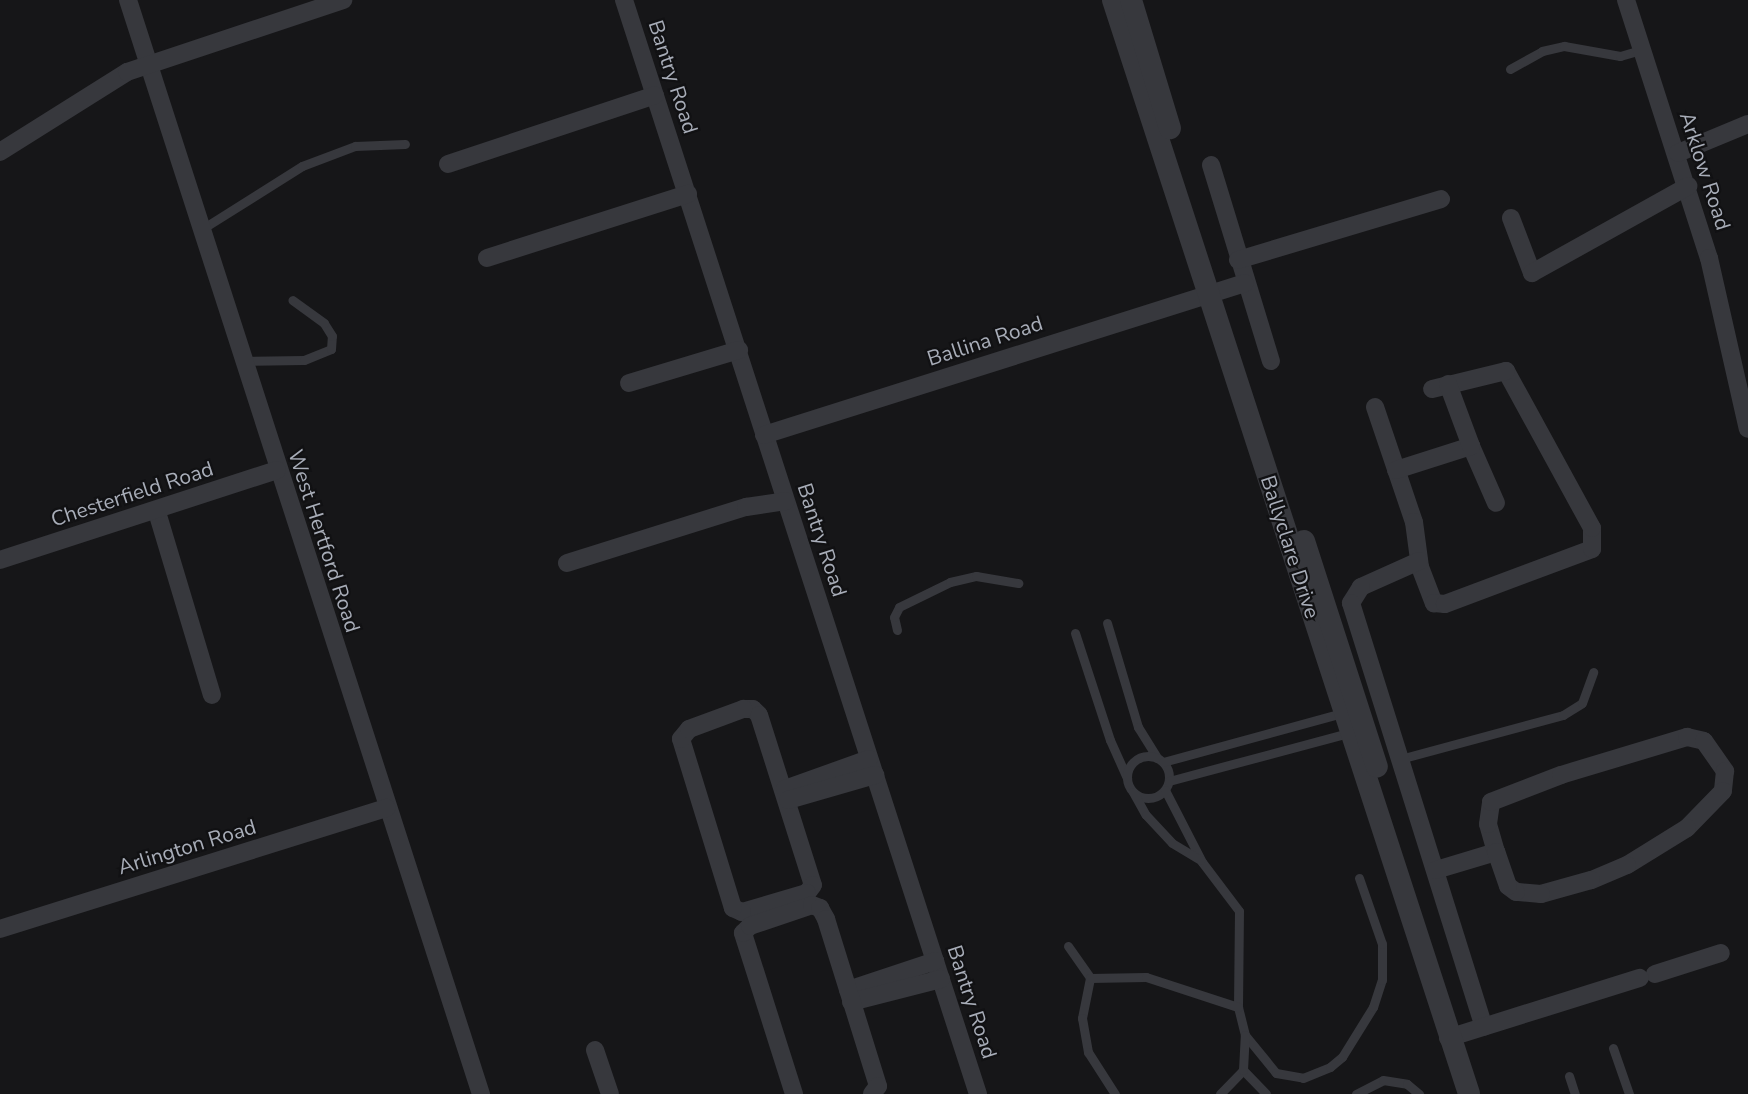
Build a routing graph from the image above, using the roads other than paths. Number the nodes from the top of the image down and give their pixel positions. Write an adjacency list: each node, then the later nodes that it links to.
1 (128, 0): 8 (street, West Hertford Road)
2 (343, 0): 8 (street)
3 (624, 0): 10 (street, Bantry Road)
4 (1113, 0): 25 (street, Ballyclare Drive)
5 (1131, 0): 25 (street, Ballyclare Drive)
6 (1626, 0): 7 (street, Arklow Road)
7 (1641, 50): 9 (lane); 14 (street, Arklow Road)
8 (148, 66): 13 (street); 21 (street, West Hertford Road)
9 (1510, 69)
10 (655, 95): 15 (street); 18 (street, Bantry Road)
11 (1748, 124): 14 (street)
12 (405, 144): 21 (lane)
13 (0, 152)
14 (1678, 153): 17 (street, Arklow Road)
15 (448, 164)
16 (1211, 165): 23 (street)
17 (1688, 186): 20 (street); 32 (street, Arklow Road)
18 (688, 194): 22 (street); 27 (street, Bantry Road)
19 (1441, 199): 23 (street)
20 (1511, 218)
21 (200, 231): 29 (street, West Hertford Road)
22 (487, 258)
23 (1238, 260): 24 (street)
24 (1245, 283): 25 (street, Ballina Road); 28 (street)
25 (1214, 293): 33 (street, Ballina Road); 51 (street, Ballyclare Drive)
26 (292, 300): 29 (lane)
27 (739, 350): 30 (street); 33 (street, Bantry Road)
28 (1271, 361)
29 (242, 362): 35 (street, West Hertford Road)
30 (629, 384)
31 (1375, 407): 36 (street)
32 (1748, 429)
33 (764, 435): 37 (street, Bantry Road)
34 (1471, 447): 36 (street); 38 (street); 41 (street)
35 (277, 470): 39 (street, Chesterfield Road); 59 (street, West Hertford Road)
36 (1396, 470): 41 (street)
37 (783, 494): 42 (street); 54 (street, Bantry Road)
38 (1496, 503)
39 (157, 512): 40 (street, Chesterfield Road); 48 (street)
40 (0, 561)
41 (1419, 561): 49 (street)
42 (567, 563)
43 (1018, 583): 45 (lane)
44 (1107, 623): 53 (lane)
45 (897, 630)
46 (1076, 633): 55 (lane)
47 (1593, 672): 52 (lane)
48 (212, 695)
49 (1382, 698): 50 (street); 51 (lane)
50 (1388, 717): 51 (lane); 52 (street)
51 (1355, 720): 53 (lane); 56 (lane); 73 (street, Ballyclare Drive)
52 (1401, 759): 62 (street)
53 (1160, 760): 55 (lane); 56 (lane)
54 (872, 767): 58 (street); 67 (street, Bantry Road)
55 (1127, 778): 57 (lane)
56 (1167, 785): 57 (lane); 61 (lane)
57 (1132, 791): 61 (lane)
58 (786, 795): 58 (street)
59 (387, 808): 64 (street, Arlington Road); 79 (street, West Hertford Road)
60 (1496, 852): 60 (street); 62 (street)
61 (1202, 862): 70 (lane)
62 (1436, 870): 71 (street)
63 (1359, 878): 72 (lane)
64 (0, 929)
65 (1068, 946): 68 (lane)
66 (1721, 953): 71 (street)
67 (938, 970): 69 (street); 83 (street, Bantry Road)
68 (1090, 978): 70 (lane); 84 (lane)
69 (850, 996): 81 (street); 82 (street)
70 (1238, 1007): 72 (lane)
71 (1484, 1027): 73 (street)
72 (1245, 1035): 76 (lane)
73 (1455, 1036): 89 (street, Ballyclare Drive); 90 (street, Ballyclare Drive)
74 (1613, 1048): 78 (lane)
75 (595, 1050): 80 (street)
76 (1244, 1070): 85 (lane); 86 (lane)
77 (1569, 1076): 91 (lane)
78 (1626, 1093)
79 (481, 1094)
80 (610, 1094)
81 (794, 1094)
82 (872, 1094)
83 (978, 1094)
84 (1115, 1094)
85 (1220, 1094)
86 (1266, 1094)
87 (1356, 1094): 88 (lane)
88 (1419, 1094)
89 (1469, 1094)
90 (1481, 1094)
91 (1575, 1094)

